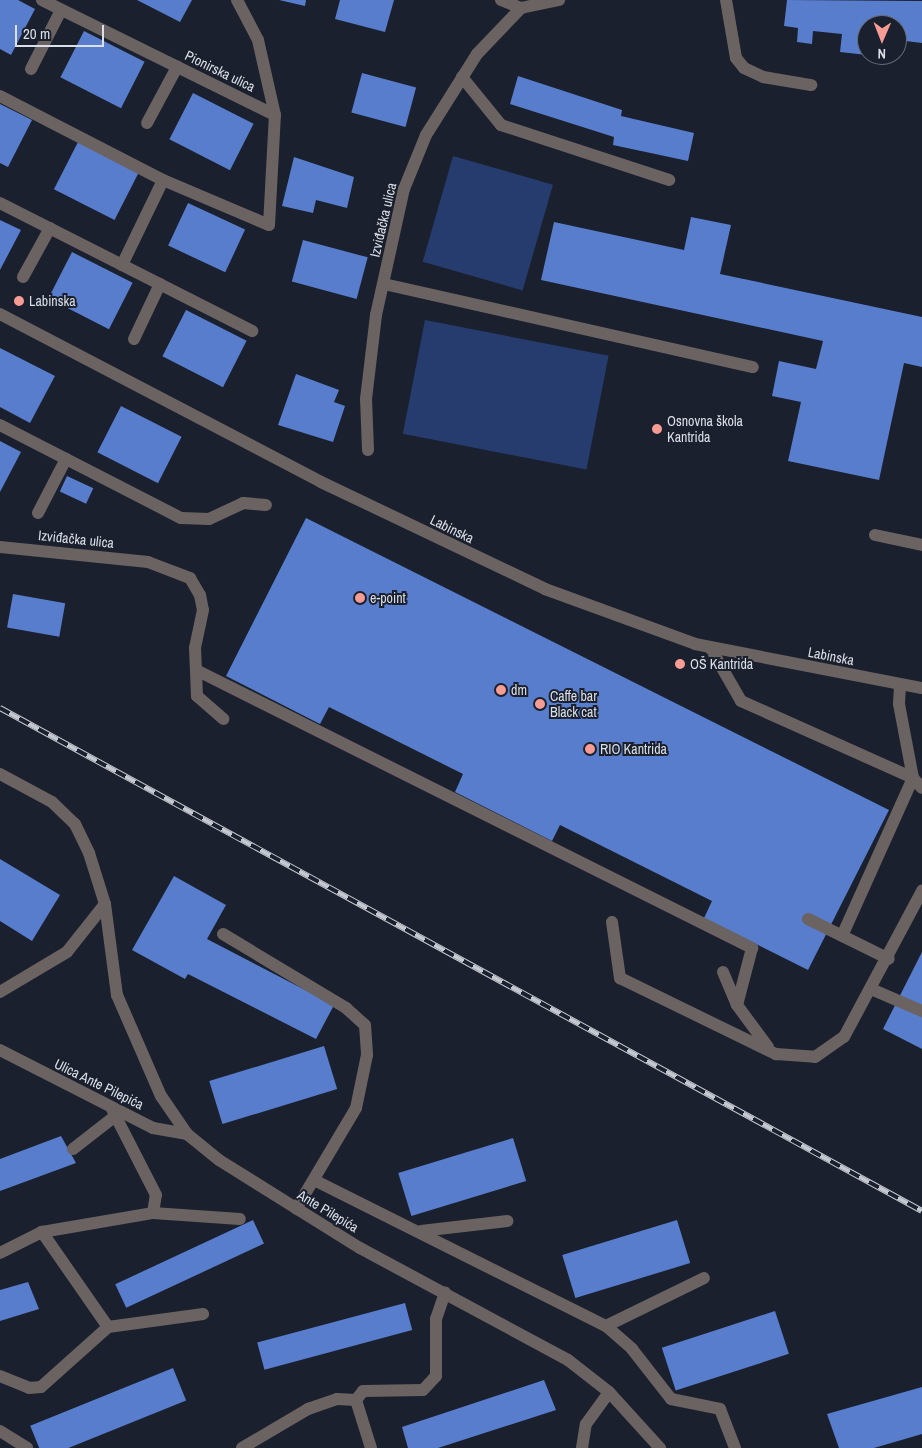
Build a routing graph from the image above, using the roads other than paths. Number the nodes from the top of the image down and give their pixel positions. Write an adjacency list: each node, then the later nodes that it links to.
1 (42, 0): 7 (street, Pionirska ulica)
2 (237, 0): 13 (street, Pionirska ulica)
3 (501, 0): 6 (street)
4 (559, 0): 6 (street)
5 (726, 0): 11 (street)
6 (521, 8): 10 (street, Izviđačka ulica)
7 (61, 10): 8 (street, Pionirska ulica); 9 (street)
8 (177, 67): 13 (street, Pionirska ulica); 14 (street)
9 (31, 69)
10 (462, 77): 16 (street); 22 (street, Izviđačka ulica)
11 (811, 85)
12 (0, 96): 15 (street)
13 (275, 115): 15 (street)
14 (147, 123)
15 (163, 180): 19 (street)
16 (669, 180)
17 (0, 203): 18 (street)
18 (50, 228): 19 (street); 20 (street)
19 (122, 265): 21 (street)
20 (23, 277)
21 (160, 284): 24 (street); 25 (street)
22 (384, 284): 26 (street); 28 (street, Izviđačka ulica)
23 (0, 314): 35 (street, Labinska)
24 (252, 330)
25 (134, 339)
26 (753, 367)
27 (0, 425): 29 (street)
28 (368, 450)
29 (66, 459): 30 (street); 31 (street)
30 (266, 505)
31 (38, 513)
32 (875, 535): 33 (street)
33 (922, 545)
34 (0, 547): 36 (street, Izviđačka ulica)
35 (710, 647): 37 (street, Labinska); 41 (street)
36 (196, 670): 39 (street, Izviđačka ulica); 53 (street)
37 (900, 685): 38 (street, Labinska); 41 (street)
38 (922, 688)
39 (224, 719)
40 (0, 774): 44 (street)
41 (913, 778): 42 (street); 48 (street)
42 (922, 788)
43 (922, 891): 49 (street)
44 (104, 904): 52 (street); 58 (street, Ante Pilepića)
45 (808, 919): 48 (street)
46 (612, 922): 56 (street)
47 (223, 934): 60 (street)
48 (842, 936): 49 (street)
49 (888, 959): 51 (street)
50 (723, 972): 53 (street)
51 (871, 989): 54 (street); 56 (street)
52 (0, 992)
53 (737, 1005): 56 (street)
54 (922, 1011)
55 (0, 1050): 57 (street, Ulica Ante Pilepića)
56 (776, 1054)
57 (112, 1112): 58 (street, Ulica Ante Pilepića); 59 (street); 62 (street)
58 (187, 1134): 61 (street, Ante Pilepića)
59 (73, 1149)
60 (314, 1180): 61 (street); 65 (street)
61 (296, 1209): 69 (street, Ante Pilepića)
62 (153, 1213): 63 (street); 66 (street)
63 (240, 1219)
64 (508, 1221): 65 (street)
65 (422, 1231): 71 (street)
66 (42, 1232): 67 (street); 72 (street)
67 (0, 1253)
68 (704, 1278): 71 (street)
69 (445, 1293): 74 (street, Ante Pilepića); 75 (street)
70 (203, 1314): 72 (street)
71 (606, 1326): 82 (street)
72 (108, 1327): 73 (street)
73 (0, 1376)
74 (609, 1392): 80 (street); 81 (street, Ante Pilepića)
75 (356, 1400): 78 (street); 79 (street)
76 (0, 1431): 77 (street)
77 (27, 1448)
78 (242, 1448)
79 (371, 1448)
80 (582, 1448)
81 (660, 1448)
82 (735, 1448)

